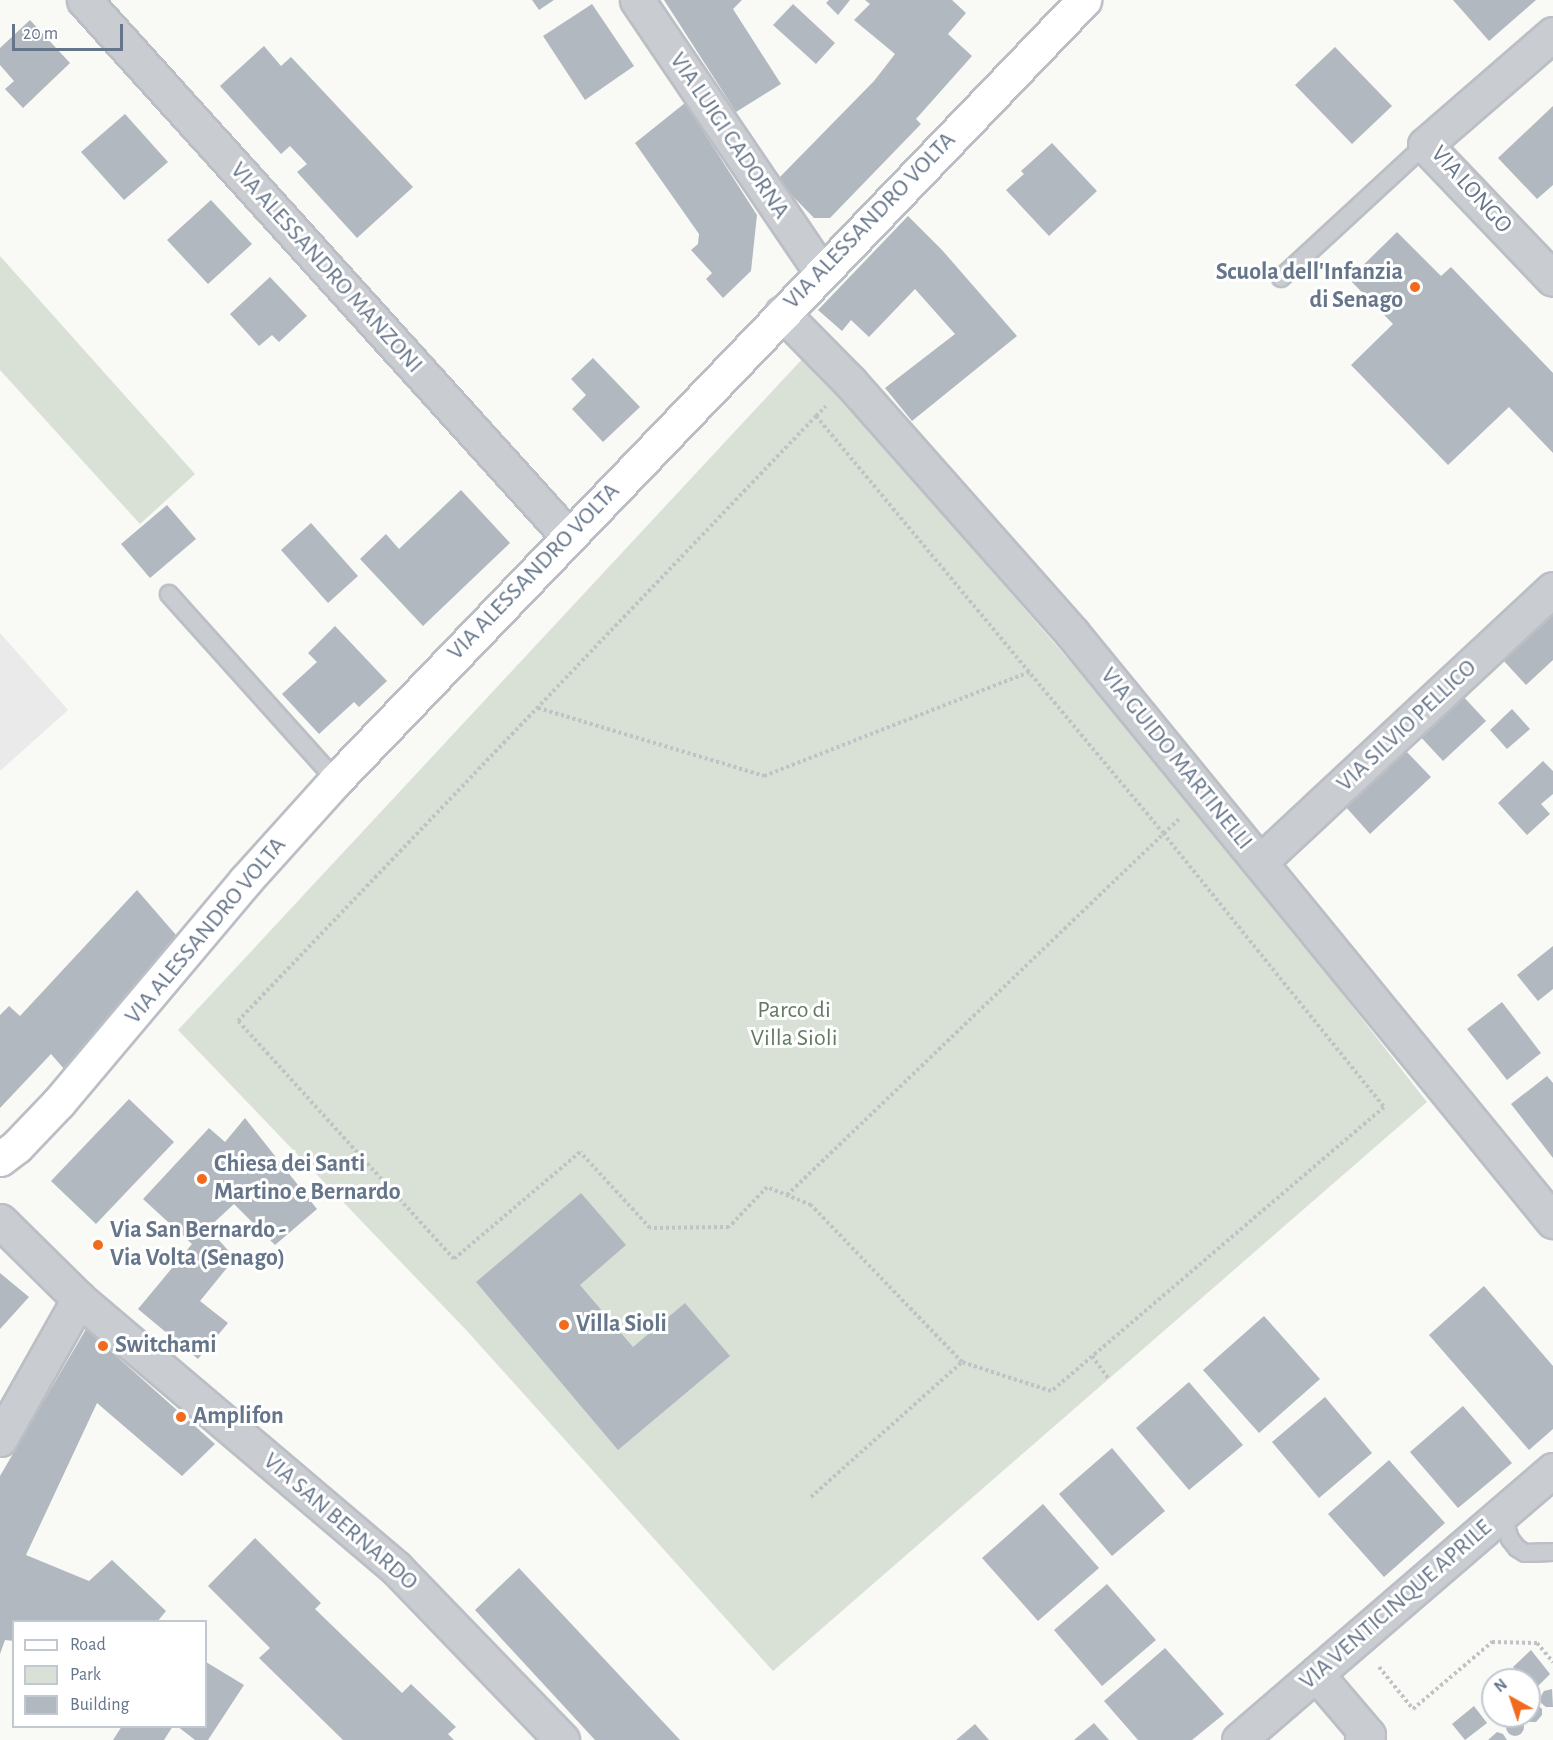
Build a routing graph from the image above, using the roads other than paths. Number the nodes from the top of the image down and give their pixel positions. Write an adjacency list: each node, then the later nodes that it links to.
1 (84, 0): 10 (street, VIA ALESSANDRO MANZONI)
2 (637, 0): 6 (street, VIA LUIGI CADORNA)
3 (1084, 0): 6 (street, VIA ALESSANDRO VOLTA)
4 (1553, 34): 5 (street, VIA LONGO)
5 (1425, 145): 7 (lane); 8 (street, VIA LONGO)
6 (821, 272): 9 (street, VIA ALESSANDRO VOLTA)
7 (1281, 278)
8 (1553, 279)
9 (782, 313): 10 (street, VIA ALESSANDRO VOLTA); 14 (street, VIA GUIDO MARTINELLI)
10 (568, 536): 13 (street, VIA ALESSANDRO VOLTA)
11 (1553, 589): 14 (street, VIA SILVIO PELLICO)
12 (169, 594): 13 (lane)
13 (336, 780): 15 (street, VIA ALESSANDRO VOLTA)
14 (1260, 862): 17 (street, VIA GUIDO MARTINELLI)
15 (0, 1158)
16 (0, 1221): 18 (street, VIA SAN BERNARDO)
17 (1553, 1221)
18 (79, 1299): 19 (street); 24 (street, VIA SAN BERNARDO)
19 (0, 1439)
20 (1553, 1470): 21 (street, VIA VENTICINQUE APRILE)
21 (1502, 1513): 22 (lane); 23 (street, VIA VENTICINQUE APRILE)
22 (1553, 1552)
23 (1316, 1674): 25 (street, VIA VENTICINQUE APRILE); 26 (street)
24 (562, 1740)
25 (1239, 1740)
26 (1362, 1740)

